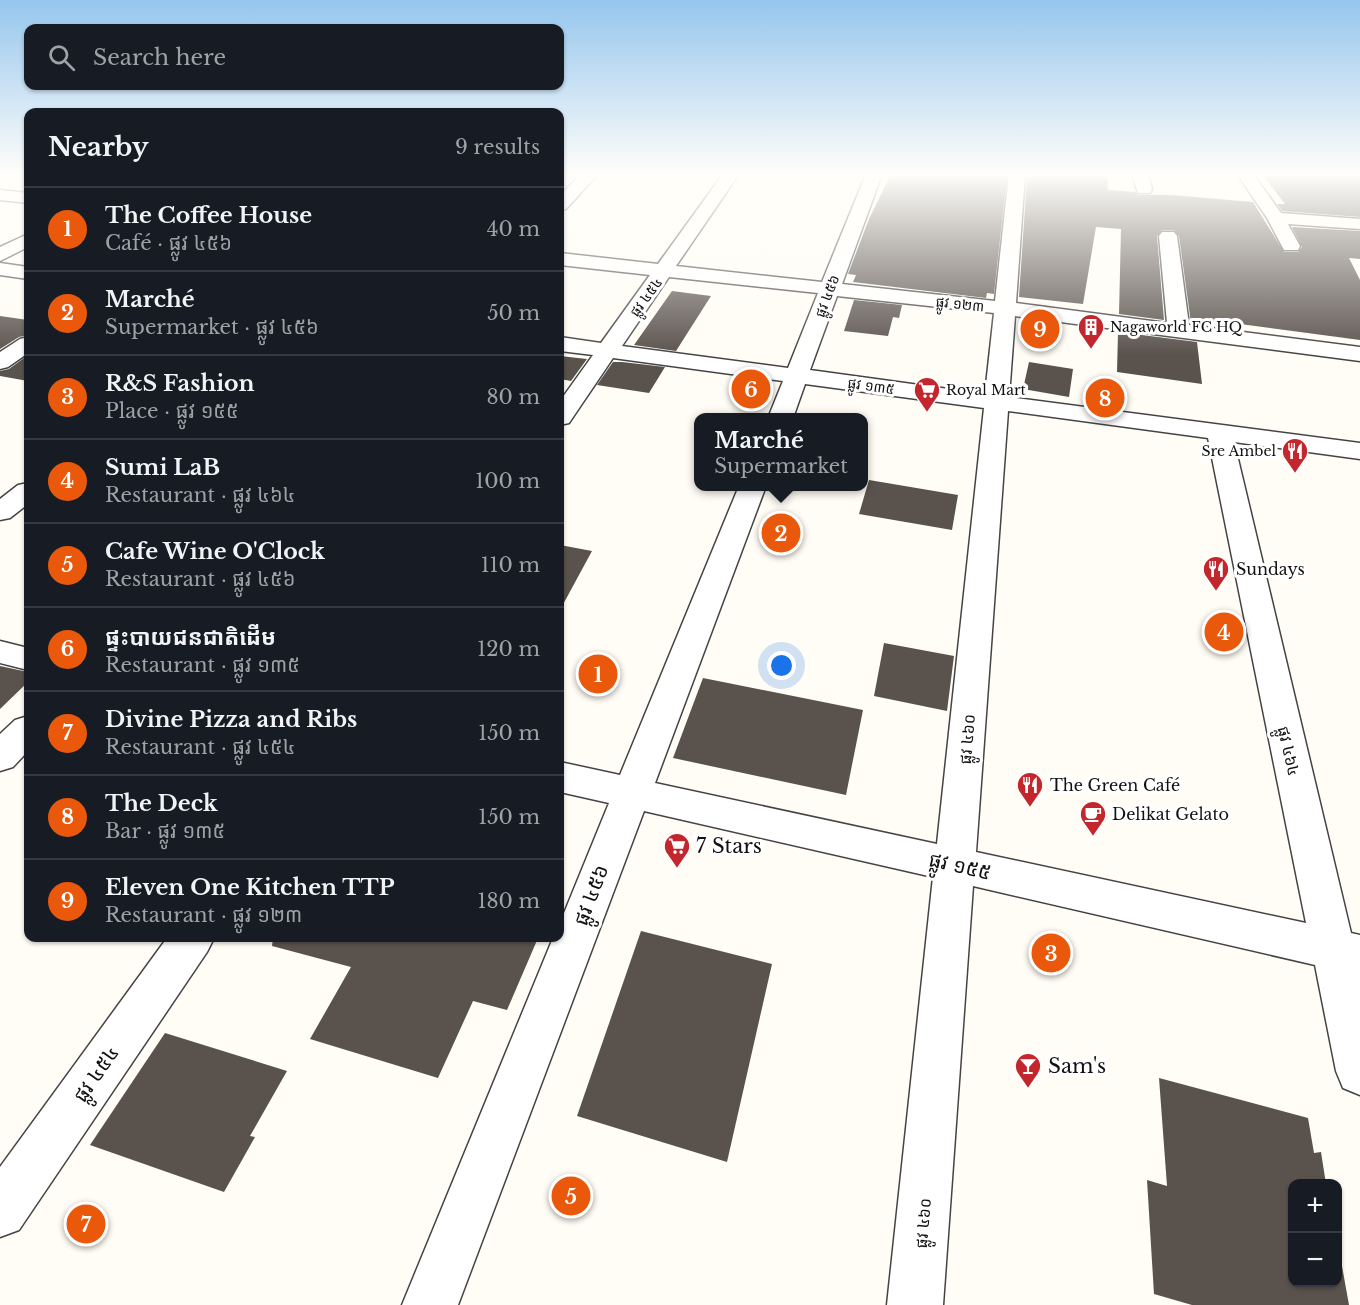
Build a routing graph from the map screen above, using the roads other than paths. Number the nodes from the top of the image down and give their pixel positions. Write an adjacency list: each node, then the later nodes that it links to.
1 (689, 235): 12 (street, ផ្លូវ ៤៥៤)
2 (850, 235): 13 (street, ផ្លូវ ៤៥៦)
3 (1012, 235): 14 (street, ផ្លូវ ៤៦០)
4 (1285, 235): 7 (street)
5 (1168, 236): 15 (street)
6 (24, 242): 8 (street)
7 (1291, 246)
8 (0, 255)
9 (564, 260): 12 (street, ផ្លូវ ១២៣)
10 (0, 269): 11 (street)
11 (24, 272)
12 (664, 272): 13 (street, ផ្លូវ ១២៣); 18 (street, ផ្លូវ ៤៥៤)
13 (829, 290): 14 (street, ផ្លូវ ១២៣); 21 (street, ផ្លូវ ៤៥៦)
14 (1005, 308): 15 (street, ផ្លូវ ១២៣); 22 (street, ផ្លូវ ៤៦០)
15 (1179, 330): 19 (street, ផ្លូវ ១២៣)
16 (564, 345): 18 (street, ផ្លូវ ១៣៥)
17 (24, 347): 20 (street)
18 (608, 351): 21 (street, ផ្លូវ ១៣៥); 23 (street, ផ្លូវ ៤៥៤)
19 (1360, 354)
20 (0, 362)
21 (797, 376): 22 (street, ផ្លូវ ១៣៥); 24 (street, ផ្លូវ ៤៥៦)
22 (996, 403): 25 (street, ផ្លូវ ១៣៥); 36 (street, ផ្លូវ ៤៦០)
23 (564, 412)
24 (782, 413)
25 (1219, 432): 26 (street, ផ្លូវ ១៣៥); 38 (street, ផ្លូវ ៤៦៤)
26 (1360, 451)
27 (751, 491): 35 (street, ផ្លូវ ៤៥៦)
28 (24, 494): 29 (street)
29 (0, 512)
30 (0, 652): 31 (street)
31 (24, 657)
32 (24, 733): 33 (street)
33 (0, 757)
34 (564, 778): 35 (street, ផ្លូវ ១៥៥)
35 (631, 793): 36 (street, ផ្លូវ ១៥៥); 41 (street, ផ្លូវ ៤៥៦)
36 (956, 865): 38 (street, ផ្លូវ ១៥៥); 42 (street, ផ្លូវ ៤៦០)
37 (189, 942): 40 (street, ផ្លូវ ៤៥៤)
38 (1347, 952): 39 (street, ផ្លូវ ៤៦៤)
39 (1360, 1071)
40 (0, 1211)
41 (430, 1305)
42 (915, 1305)

